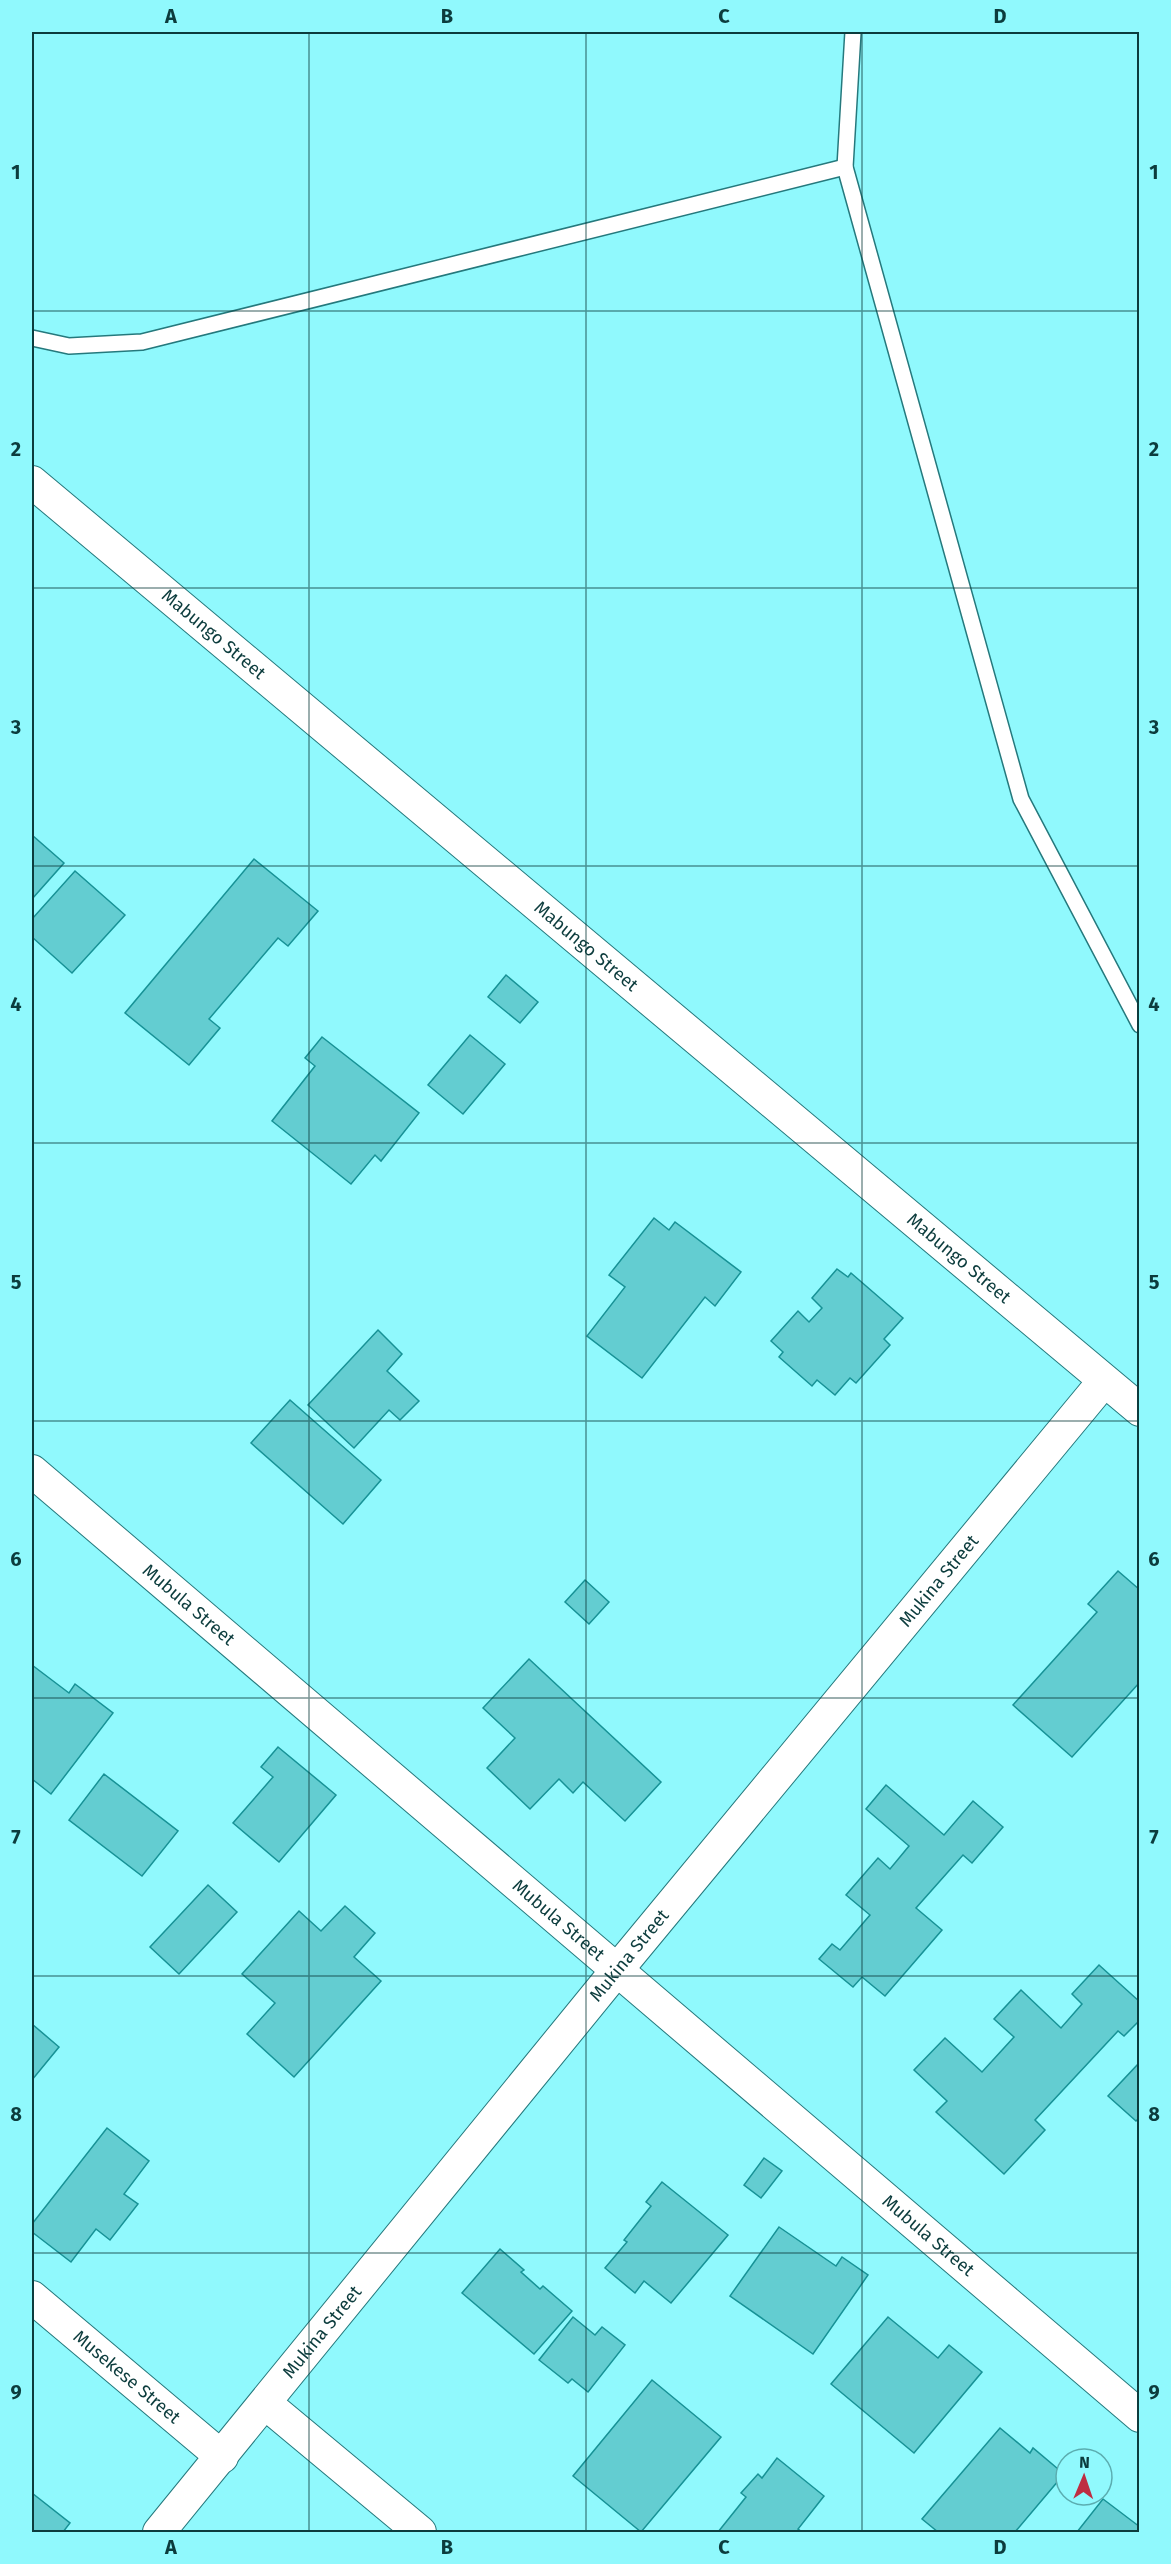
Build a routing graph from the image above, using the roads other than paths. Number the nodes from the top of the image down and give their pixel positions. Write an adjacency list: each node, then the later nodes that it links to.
1 (853, 32): 2 (lane)
2 (845, 167): 3 (lane); 5 (lane)
3 (32, 338)
4 (32, 482): 6 (street, Mabungo Street)
5 (1140, 1025)
6 (1104, 1381): 7 (street, Mabungo Street); 9 (street, Mukina Street)
7 (1140, 1410)
8 (32, 1471): 9 (street, Mubula Street)
9 (618, 1970): 11 (street, Mukina Street); 12 (street, Mubula Street)
10 (32, 2297): 13 (street, Musekese Street)
11 (266, 2403): 13 (street, Mukina Street); 15 (street)
12 (1140, 2416)
13 (222, 2457): 14 (street, Mukina Street)
14 (159, 2532)
15 (420, 2532)

